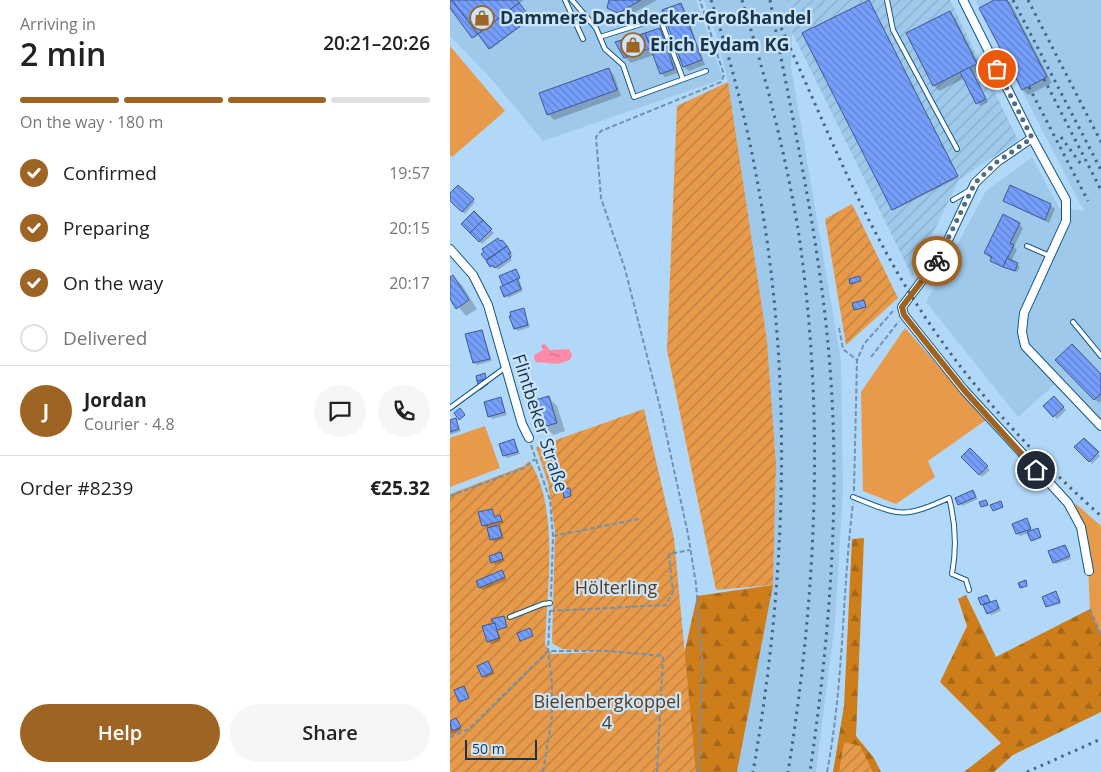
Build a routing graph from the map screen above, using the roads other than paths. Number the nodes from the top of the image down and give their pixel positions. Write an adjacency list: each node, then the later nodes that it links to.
1 (565, 0): 6 (lane)
2 (572, 0): 5 (lane)
3 (886, 0): 10 (lane)
4 (963, 0): 9 (street)
5 (600, 37): 8 (lane); 8 (lane)
6 (583, 39)
7 (706, 71): 8 (lane)
8 (683, 79)
9 (1032, 138): 11 (street); 15 (street)
10 (957, 149)
11 (973, 188): 12 (lane); 23 (street)
12 (953, 200)
13 (1027, 246): 15 (lane)
14 (450, 248): 18 (street, Flintbeker Straße)
15 (1050, 256): 20 (street)
16 (1073, 322): 17 (lane)
17 (1101, 356)
18 (506, 366): 19 (lane); 21 (street, Flintbeker Straße)
19 (450, 408)
20 (1101, 426)
21 (529, 438)
22 (854, 497): 24 (lane)
23 (1089, 571)
24 (969, 590)
25 (550, 603): 26 (lane)
26 (510, 618)

